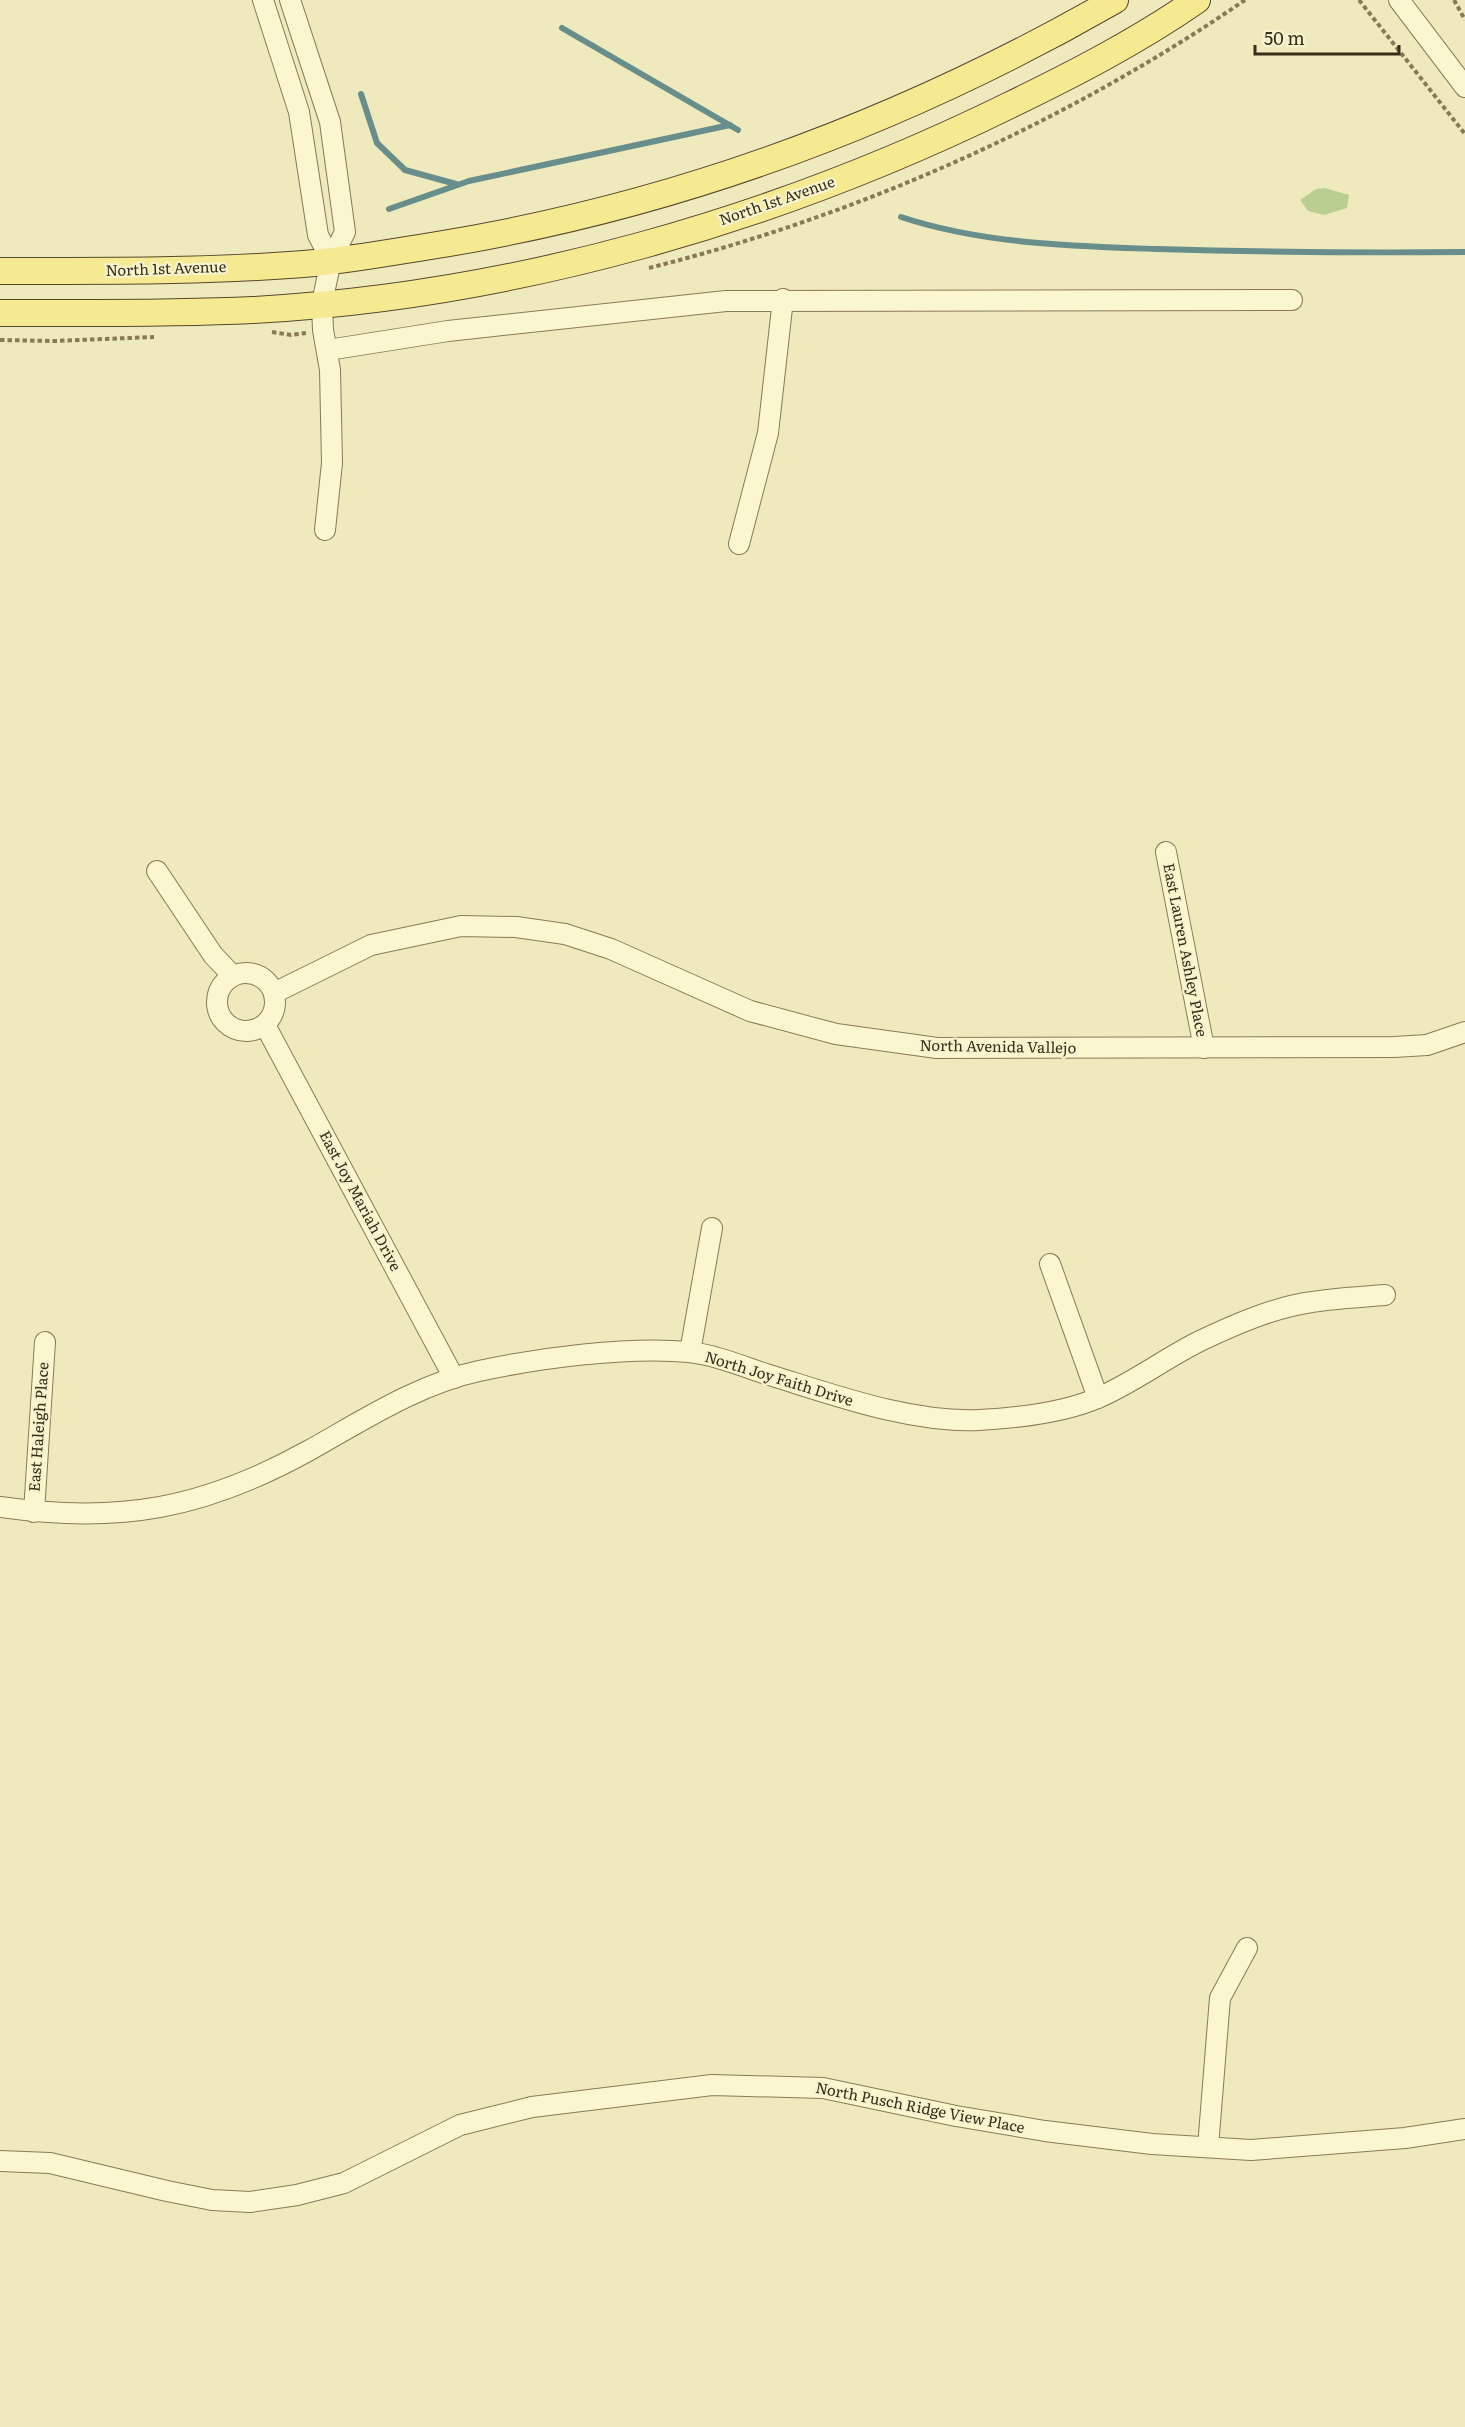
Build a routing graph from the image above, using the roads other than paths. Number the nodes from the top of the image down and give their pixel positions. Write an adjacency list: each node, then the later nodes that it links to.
1 (263, 0): 7 (street)
2 (290, 0): 7 (street)
3 (1114, 0): 7 (main road, North 1st Avenue)
4 (1197, 0): 11 (main road, North 1st Avenue)
5 (1399, 0): 6 (street)
6 (1465, 87)
7 (331, 260): 8 (main road, North 1st Avenue); 11 (street)
8 (0, 271)
9 (783, 299): 10 (street); 13 (street); 15 (street)
10 (1293, 300)
11 (322, 303): 12 (main road, North 1st Avenue); 13 (street)
12 (0, 313)
13 (328, 350): 14 (street)
14 (325, 530)
15 (740, 544)
16 (1166, 852): 22 (street, East Lauren Ashley Place)
17 (157, 871): 18 (street)
18 (233, 976): 19 (street); 20 (street)
19 (274, 993): 20 (street); 22 (street, North Avenida Vallejo)
20 (265, 1025): 28 (street, East Joy Mariah Drive)
21 (1465, 1032): 22 (street, North Avenida Vallejo)
22 (1204, 1048)
23 (712, 1228): 27 (street)
24 (1050, 1264): 29 (street)
25 (1384, 1295): 29 (street, North Joy Faith Drive)
26 (45, 1342): 31 (street, East Haleigh Place)
27 (690, 1352): 28 (street, North Joy Faith Drive); 29 (street, North Joy Faith Drive)
28 (454, 1378): 31 (street, North Joy Faith Drive)
29 (1098, 1398)
30 (0, 1507): 31 (street, North Joy Faith Drive)
31 (34, 1512)
32 (1247, 1948): 34 (street)
33 (1465, 2129): 34 (street, North Pusch Ridge View Place)
34 (1208, 2147): 35 (street, North Pusch Ridge View Place)
35 (0, 2161)

